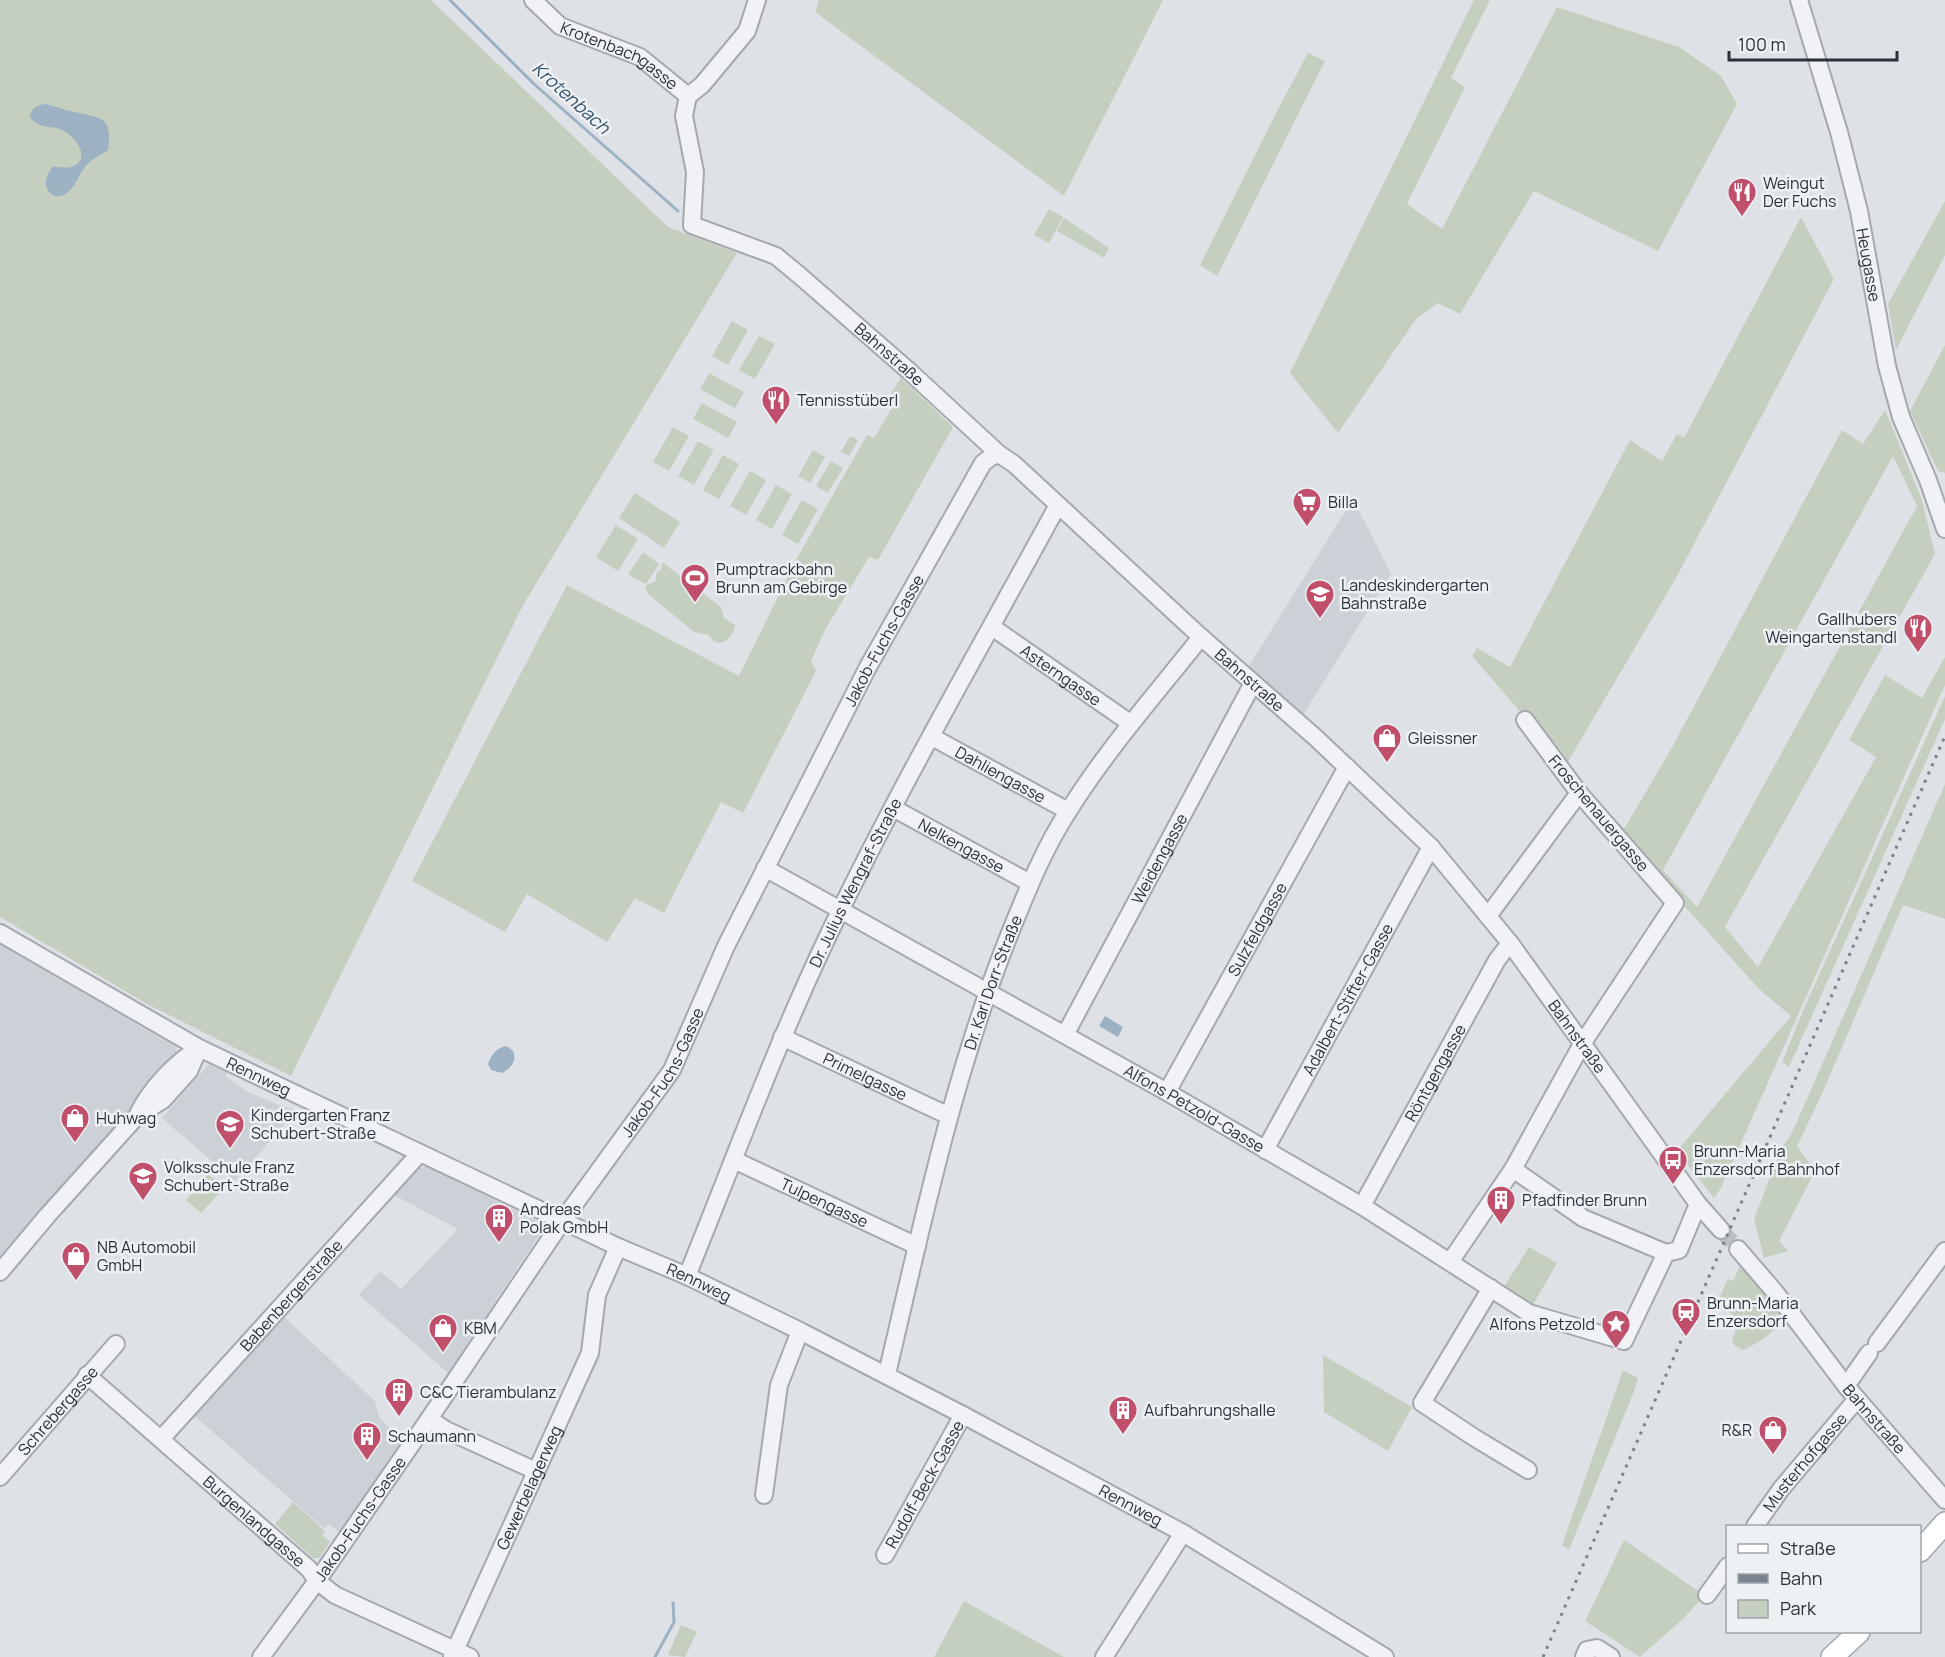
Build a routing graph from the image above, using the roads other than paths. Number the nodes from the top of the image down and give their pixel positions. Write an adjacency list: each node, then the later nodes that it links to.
1 (532, 0): 4 (street, Krotenbachgasse)
2 (758, 0): 4 (street)
3 (1799, 0): 8 (street, Heugasse)
4 (688, 96): 5 (street, Krotenbachgasse)
5 (692, 225): 6 (street, Bahnstraße)
6 (999, 454): 7 (street, Bahnstraße); 20 (street, Jakob-Fuchs-Gasse)
7 (1058, 505): 9 (street, Dr. Julius Wengraf-Straße); 10 (street, Bahnstraße)
8 (1945, 529)
9 (992, 627): 13 (street, Asterngasse); 14 (street, Dr. Julius Wengraf-Straße)
10 (1201, 637): 11 (street, Bahnstraße); 13 (street, Dr. Karl Dorr-Straße)
11 (1253, 683): 15 (street, Bahnstraße); 27 (street, Weidengasse)
12 (1525, 720): 16 (street, Froschenauergasse)
13 (1130, 723): 18 (street, Dr. Karl Dorr-Straße)
14 (932, 737): 17 (street, Dr. Julius Wengraf-Straße); 18 (street, Dahliengasse)
15 (1347, 768): 19 (street, Bahnstraße); 31 (street, Sulzfeldgasse)
16 (1579, 792): 23 (street); 29 (street, Froschenauergasse)
17 (893, 807): 21 (street, Nelkengasse); 22 (street, Dr. Julius Wengraf-Straße)
18 (1068, 811): 21 (street, Dr. Karl Dorr-Straße)
19 (1431, 847): 23 (street, Bahnstraße); 33 (street, Adalbert-Stifter-Gasse)
20 (765, 868): 22 (street, Alfons Petzold-Gasse); 39 (street, Jakob-Fuchs-Gasse)
21 (1030, 883): 26 (street, Dr. Karl Dorr-Straße)
22 (841, 909): 26 (street, Alfons Petzold-Gasse); 28 (street, Dr. Julius Wengraf-Straße)
23 (1488, 916): 25 (street, Bahnstraße)
24 (0, 933): 30 (street, Rennweg)
25 (1510, 943): 29 (street, Bahnstraße); 38 (street, Röntgengasse)
26 (987, 991): 27 (street, Alfons Petzold-Gasse); 32 (street, Dr. Karl Dorr-Straße)
27 (1065, 1035): 31 (street, Alfons Petzold-Gasse)
28 (782, 1037): 32 (street, Primelgasse); 35 (street, Dr. Julius Wengraf-Straße)
29 (1582, 1044): 36 (street); 37 (street, Bahnstraße)
30 (199, 1048): 34 (street, Rennweg); 47 (street)
31 (1167, 1092): 33 (street, Alfons Petzold-Gasse)
32 (949, 1116): 41 (street, Dr. Karl Dorr-Straße)
33 (1265, 1150): 38 (street, Alfons Petzold-Gasse)
34 (420, 1153): 39 (street, Rennweg); 58 (street, Babenbergerstraße)
35 (734, 1160): 41 (street, Tulpengasse); 48 (street, Dr. Julius Wengraf-Straße)
36 (1513, 1169): 45 (street); 46 (street)
37 (1698, 1204): 40 (street, Bahnstraße); 45 (street)
38 (1362, 1206): 46 (street, Alfons Petzold-Gasse)
39 (563, 1220): 42 (street, Rennweg); 57 (street, Jakob-Fuchs-Gasse)
40 (1721, 1230)
41 (917, 1246): 52 (street, Dr. Karl Dorr-Straße)
42 (618, 1247): 48 (street, Rennweg); 60 (street, Gewerbelagerweg)
43 (1738, 1249): 54 (street, Bahnstraße)
44 (1945, 1251): 54 (street)
45 (1666, 1252): 49 (street, Alfons Petzold-Gasse)
46 (1450, 1262): 49 (street, Alfons Petzold-Gasse)
47 (0, 1272)
48 (687, 1276): 50 (street, Rennweg)
49 (1491, 1288): 59 (street)
50 (800, 1331): 52 (street, Rennweg); 62 (street)
51 (116, 1344): 53 (street, Schrebergasse)
52 (887, 1374): 56 (street, Rennweg)
53 (87, 1375): 58 (street, Burgenlandgasse); 61 (street, Schrebergasse)
54 (1846, 1386): 55 (street, Bahnstraße)
55 (1857, 1399): 63 (street, Bahnstraße); 65 (street, Musterhofgasse)
56 (963, 1415): 66 (street, Rennweg); 68 (street, Rudolf-Beck-Gasse)
57 (429, 1419): 60 (street); 70 (street, Jakob-Fuchs-Gasse)
58 (161, 1439): 70 (street, Burgenlandgasse)
59 (1528, 1470)
60 (536, 1471): 73 (street, Gewerbelagerweg)
61 (0, 1477)
62 (764, 1495)
63 (1945, 1500)
64 (1945, 1523): 67 (main road)
65 (1756, 1525)
66 (1183, 1533): 75 (street); 76 (street, Rennweg)
67 (1921, 1550)
68 (885, 1555)
69 (1726, 1569): 71 (street)
70 (317, 1581): 73 (street, Burgenlandgasse); 74 (street, Jakob-Fuchs-Gasse)
71 (1707, 1595)
72 (1858, 1633): 79 (main road)
73 (459, 1655)
74 (261, 1657)
75 (1104, 1657)
76 (1385, 1657)
77 (1584, 1657): 78 (street)
78 (1611, 1657)
79 (1832, 1657)

